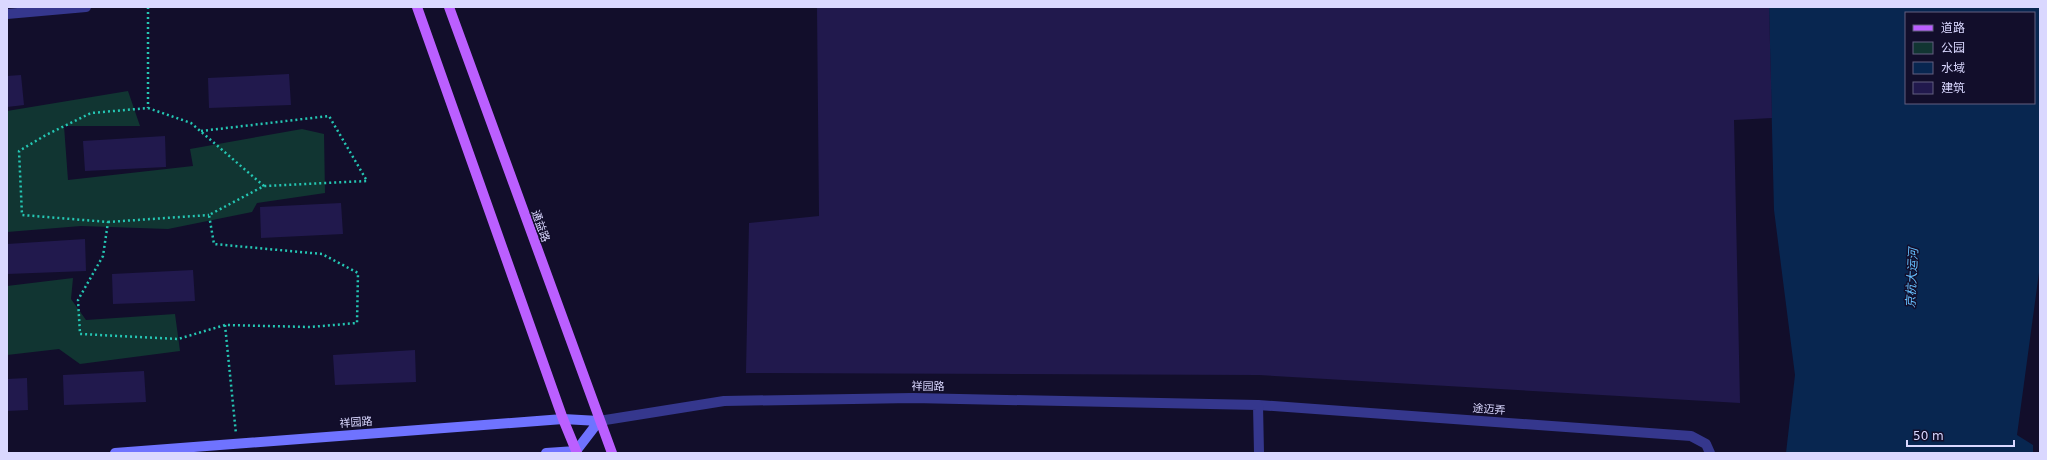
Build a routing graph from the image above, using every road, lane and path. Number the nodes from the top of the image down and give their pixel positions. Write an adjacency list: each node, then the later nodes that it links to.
1 (86, 7): 5 (street)
2 (148, 7): 6 (path)
3 (418, 7): 13 (main road)
4 (449, 7): 14 (main road, 通益路)
5 (7, 14)
6 (148, 108): 7 (path); 10 (path)
7 (200, 131): 8 (path); 8 (path)
8 (264, 186): 9 (path)
9 (209, 215): 10 (path); 11 (path)
10 (108, 222): 11 (path)
11 (226, 325): 15 (path)
12 (1258, 405): 14 (street, 祥园路); 20 (street); 21 (street, 途迈弄)
13 (563, 419): 14 (main road, 祥园路); 15 (main road, 祥园路); 16 (main road)
14 (599, 421): 16 (main road); 19 (main road, 通益路)
15 (237, 444): 17 (main road, 祥园路)
16 (577, 452): 18 (main road)
17 (115, 453)
18 (546, 453)
19 (612, 453)
20 (1259, 453)
21 (1710, 453)

